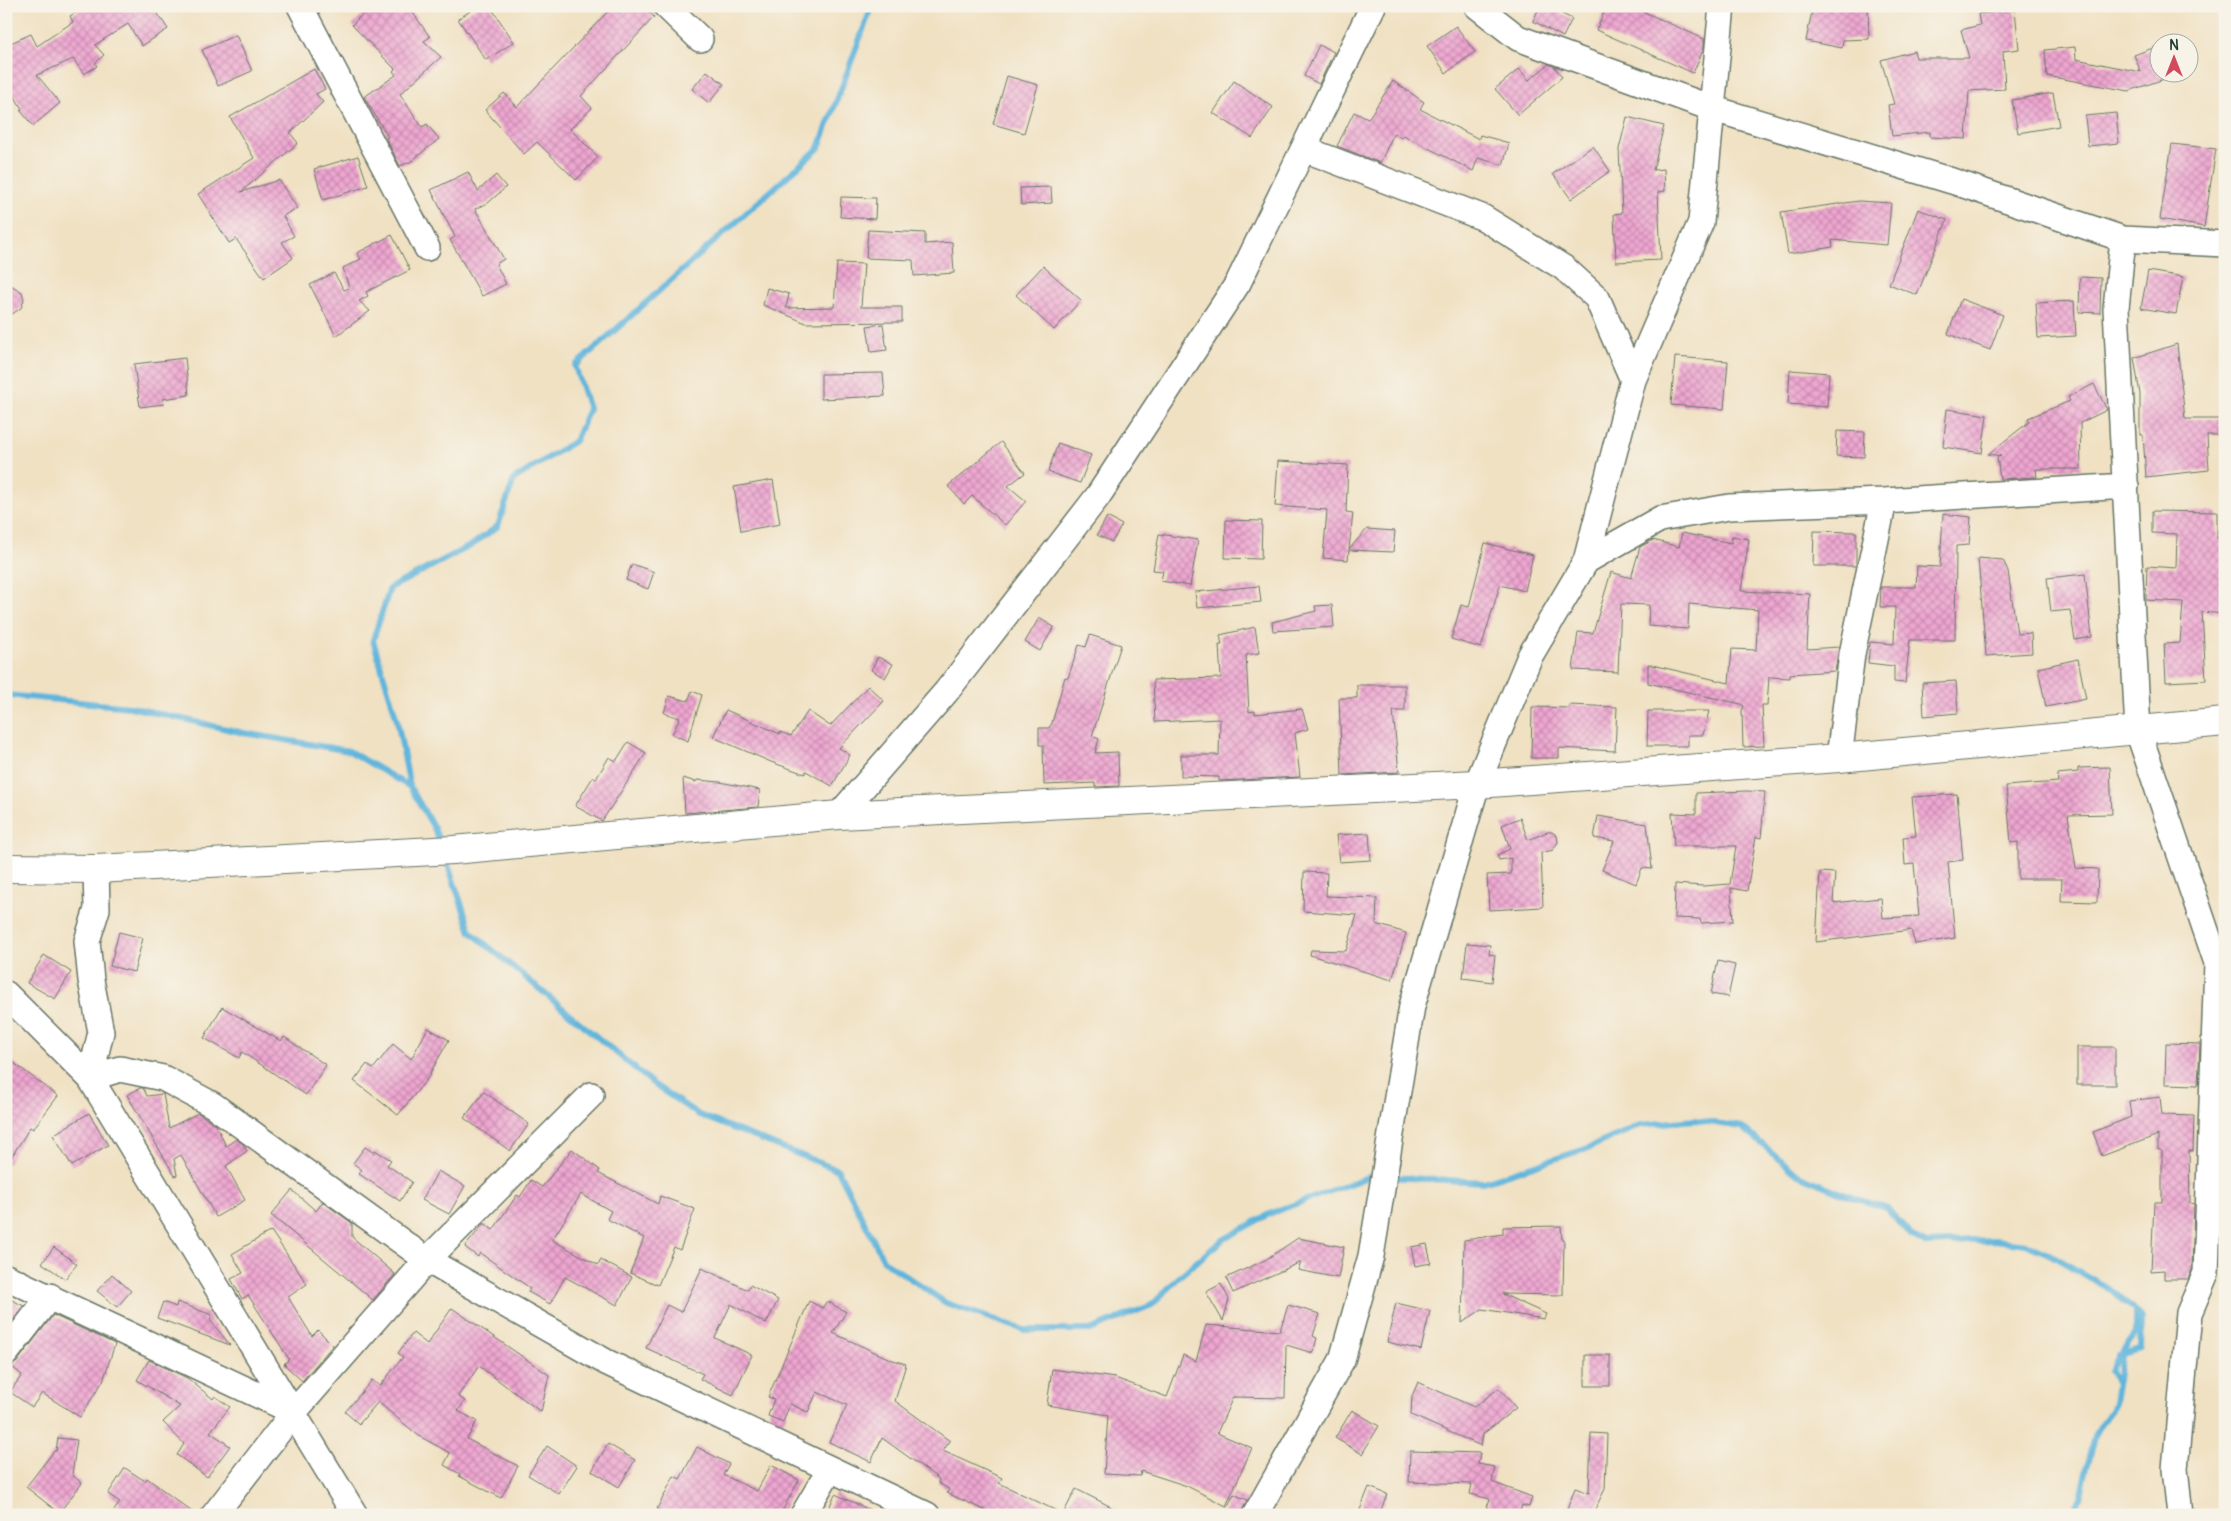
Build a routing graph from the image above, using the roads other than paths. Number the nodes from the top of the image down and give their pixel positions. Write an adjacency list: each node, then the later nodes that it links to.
1 (300, 6): 11 (street)
2 (666, 6): 6 (street)
3 (1373, 6): 8 (street)
4 (1476, 6): 7 (street)
5 (1722, 6): 7 (street)
6 (700, 40)
7 (1714, 109): 9 (street); 12 (street)
8 (1304, 149): 12 (street); 20 (street)
9 (2123, 239): 10 (street); 13 (street)
10 (2225, 244)
11 (427, 248)
12 (1633, 380): 15 (street)
13 (2126, 486): 14 (street); 17 (street)
14 (1884, 501): 15 (street); 18 (street)
15 (1586, 560): 19 (street)
16 (2225, 722): 17 (main road)
17 (2138, 731): 18 (main road); 37 (street)
18 (1839, 758): 19 (main road)
19 (1477, 784): 20 (main road); 36 (street)
20 (839, 815): 22 (main road)
21 (6, 868): 22 (main road)
22 (96, 869): 24 (street)
23 (6, 994): 24 (street)
24 (90, 1078): 26 (street); 30 (street)
25 (591, 1095): 26 (street)
26 (427, 1260): 30 (street); 31 (street)
27 (6, 1277): 28 (street)
28 (50, 1296): 29 (street); 30 (street)
29 (6, 1353)
30 (294, 1412): 32 (street); 33 (street)
31 (830, 1469): 34 (street); 35 (street)
32 (214, 1515)
33 (355, 1515)
34 (803, 1515)
35 (927, 1515)
36 (1255, 1515)
37 (2180, 1515)

